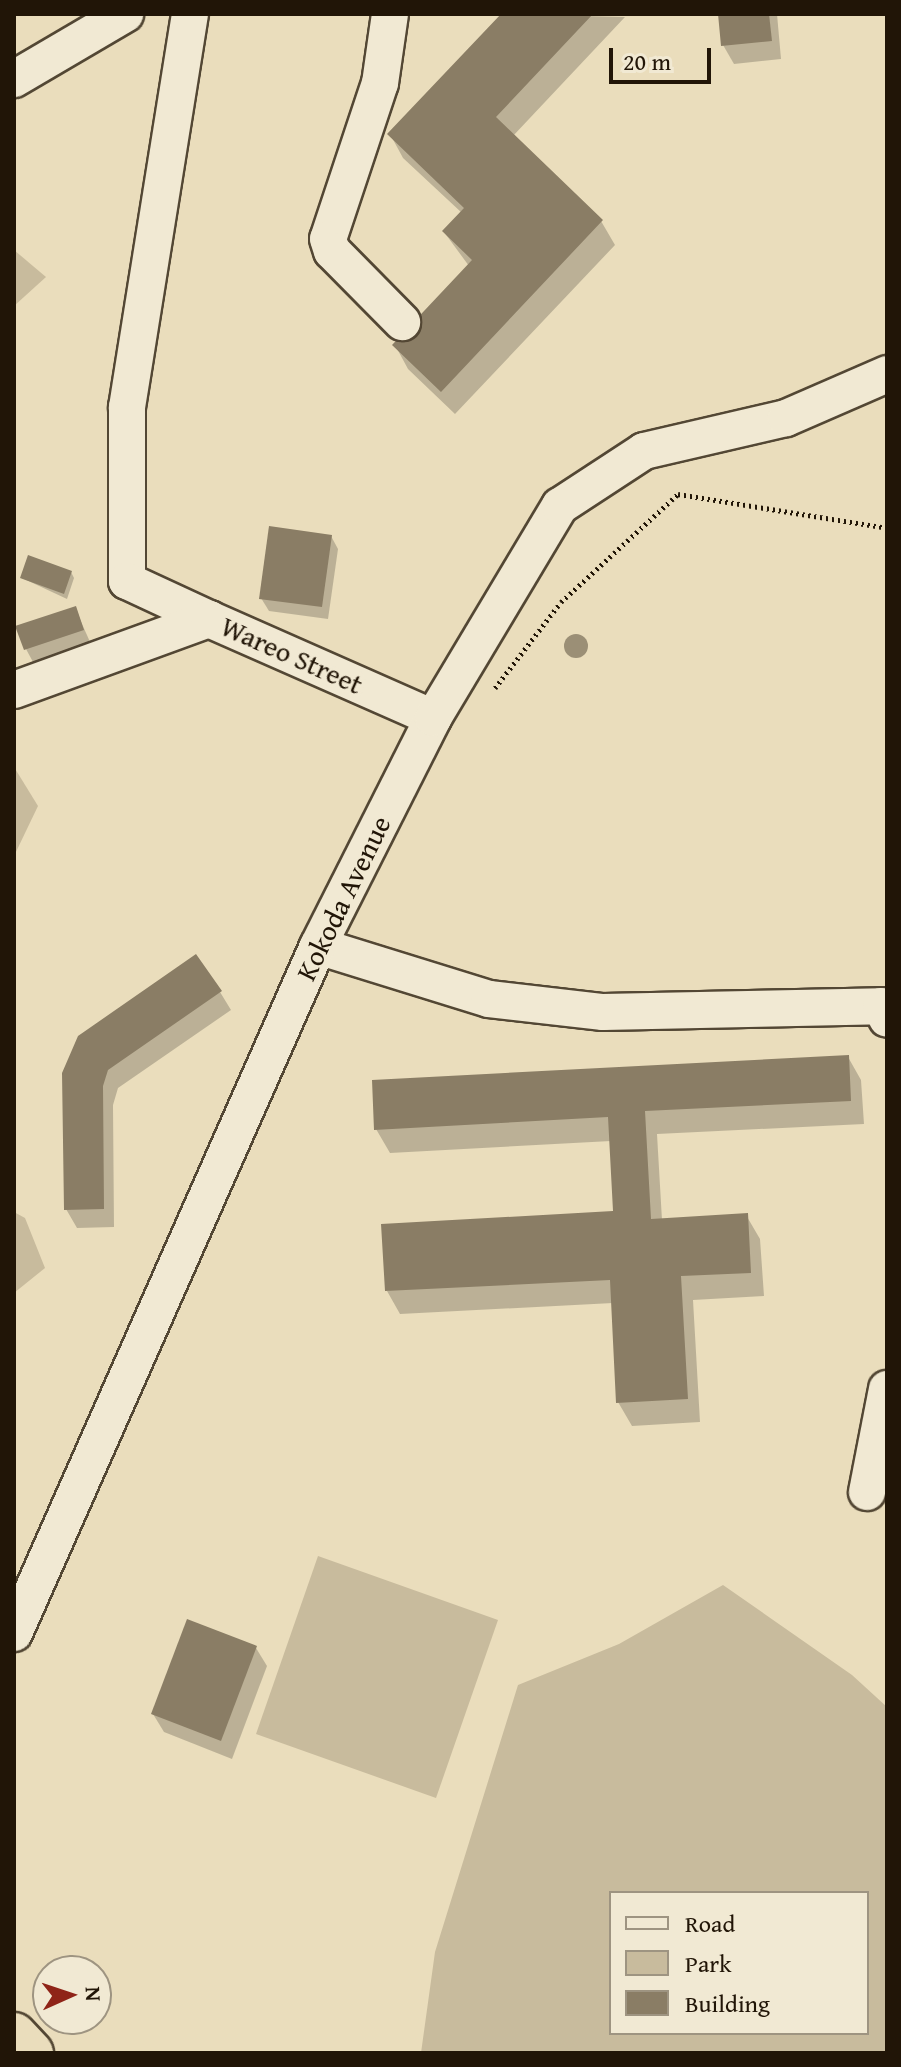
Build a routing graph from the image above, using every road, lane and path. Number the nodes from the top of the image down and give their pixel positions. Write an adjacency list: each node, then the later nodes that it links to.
1 (125, 14): 4 (street)
2 (190, 14): 8 (street)
3 (390, 14): 5 (street)
4 (14, 79)
5 (402, 322)
6 (887, 374): 11 (street, Kokoda Avenue)
7 (887, 528): 10 (path)
8 (209, 619): 9 (street, Wareo Street); 11 (street, Wareo Street)
9 (14, 690)
10 (485, 700)
11 (433, 718): 12 (street, Kokoda Avenue)
12 (318, 946): 13 (street); 16 (street, Kokoda Avenue)
13 (887, 1019)
14 (887, 1389): 15 (street)
15 (867, 1492)
16 (14, 1633)
17 (14, 2035): 18 (highway)
18 (31, 2053)

